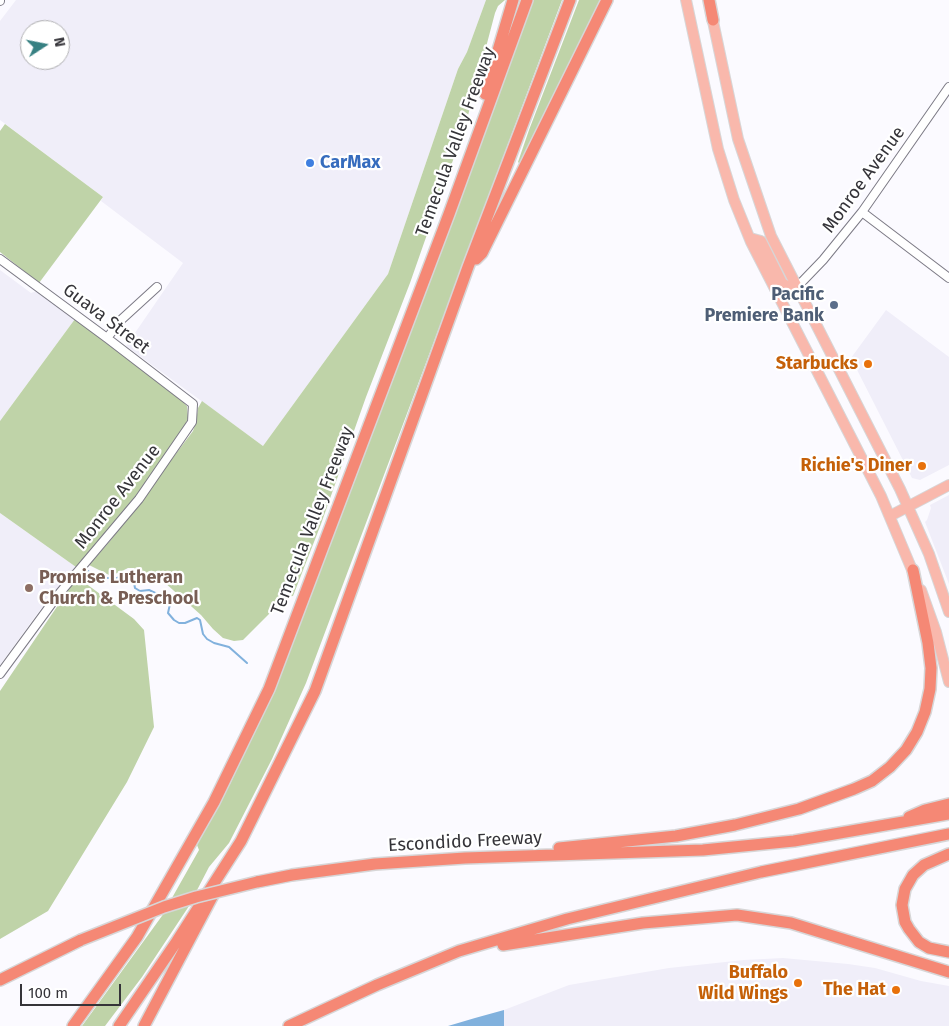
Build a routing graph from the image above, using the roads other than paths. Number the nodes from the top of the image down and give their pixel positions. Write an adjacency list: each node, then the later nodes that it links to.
1 (513, 0): 10 (highway)
2 (527, 0): 10 (highway, Temecula Valley Freeway)
3 (570, 0): 13 (highway)
4 (607, 0): 13 (highway)
5 (686, 0): 11 (main road)
6 (709, 0): 7 (highway)
7 (713, 20): 16 (main road)
8 (949, 87): 9 (street, Monroe Avenue)
9 (862, 212): 14 (street); 16 (street, Monroe Avenue)
10 (449, 214): 37 (highway, Temecula Valley Freeway)
11 (750, 238): 16 (main road); 21 (main road)
12 (0, 259): 17 (street, Guava Street)
13 (468, 267): 30 (highway)
14 (949, 278)
15 (157, 286): 17 (street)
16 (797, 287): 20 (main road)
17 (107, 338): 18 (street, Guava Street)
18 (193, 404): 24 (street, Monroe Avenue)
19 (949, 485): 20 (main road)
20 (908, 506): 21 (main road); 23 (main road)
21 (890, 516): 22 (main road)
22 (913, 570): 25 (main road); 32 (highway)
23 (949, 612)
24 (0, 674)
25 (949, 682)
26 (949, 804): 28 (highway)
27 (949, 814): 28 (highway, Escondido Freeway)
28 (889, 826): 32 (highway, Escondido Freeway)
29 (949, 834): 33 (highway)
30 (241, 841): 38 (highway); 39 (highway)
31 (949, 854): 34 (highway)
32 (465, 858): 36 (highway, Escondido Freeway, bridge)
33 (459, 951): 35 (highway); 40 (highway)
34 (949, 952)
35 (949, 972)
36 (0, 980)
37 (73, 1026)
38 (119, 1026)
39 (144, 1026)
40 (289, 1026)

